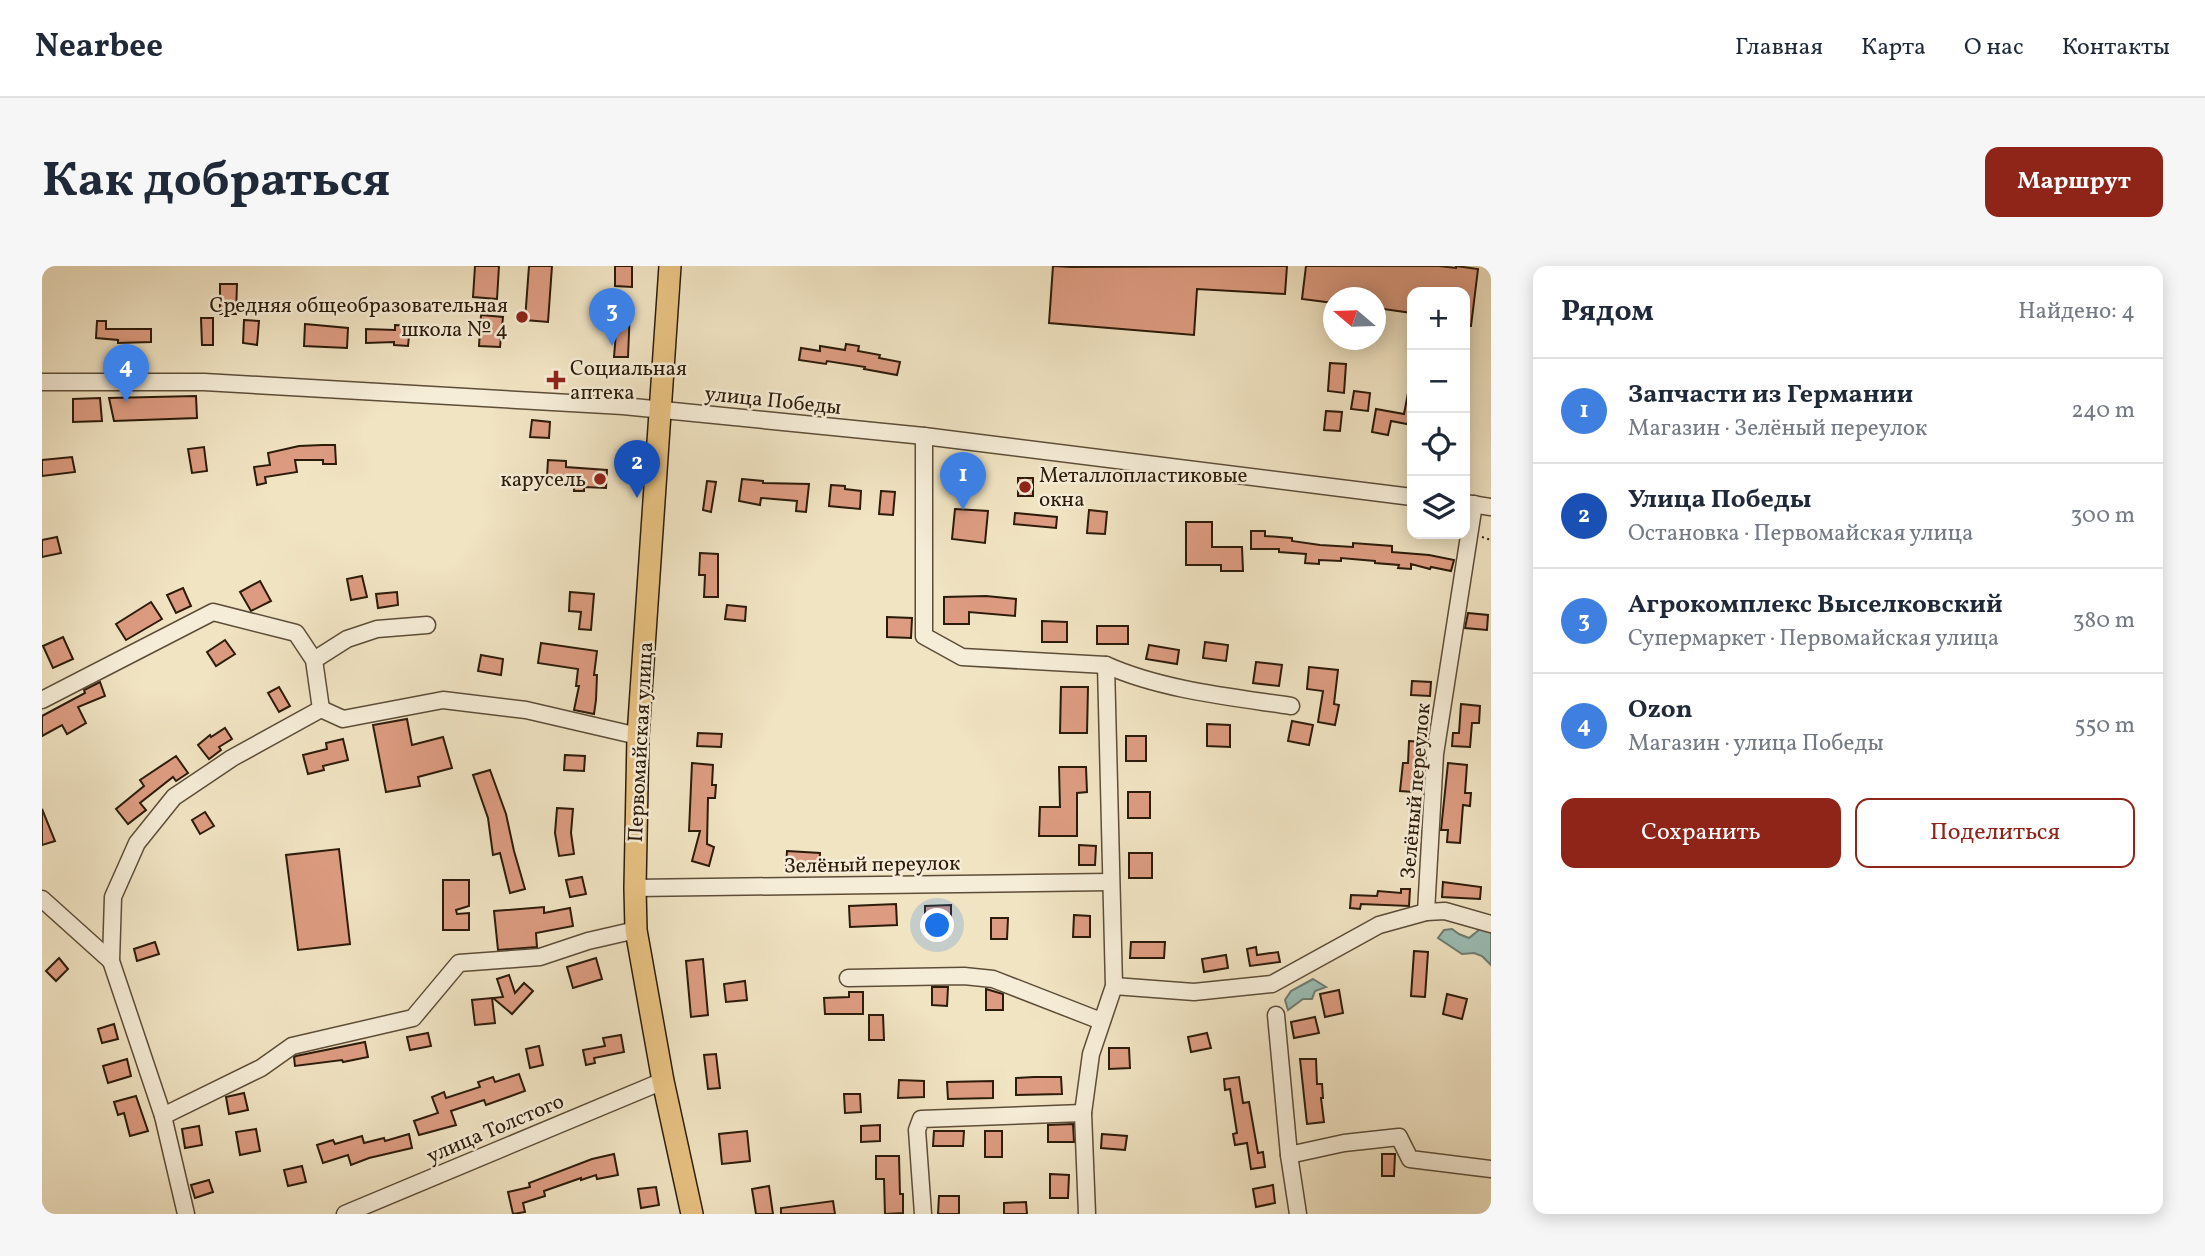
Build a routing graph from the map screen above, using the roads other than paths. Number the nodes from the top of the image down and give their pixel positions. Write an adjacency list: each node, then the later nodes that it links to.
1 (670, 266): 3 (main road, Первомайская улица)
2 (42, 382): 3 (street, улица Победы)
3 (660, 409): 4 (street, улица Победы); 15 (main road, Первомайская улица)
4 (924, 436): 5 (street, улица Победы); 11 (street)
5 (1407, 496)
6 (1470, 504): 7 (street)
7 (1491, 507)
8 (1464, 539): 19 (street, Зелёный переулок)
9 (427, 625): 10 (street)
10 (314, 660): 12 (street); 14 (street)
11 (1106, 665): 13 (street); 16 (street)
12 (42, 700)
13 (1292, 706)
14 (321, 709): 15 (street); 22 (street)
15 (638, 736): 17 (main road, Первомайская улица)
16 (1110, 882): 17 (street, Зелёный переулок); 24 (street)
17 (635, 888): 21 (main road, Первомайская улица)
18 (42, 899): 22 (street)
19 (1426, 912): 20 (street); 24 (street)
20 (1491, 924)
21 (636, 930): 27 (main road, Первомайская улица); 29 (street)
22 (111, 961): 29 (street)
23 (848, 978): 26 (street)
24 (1114, 986): 26 (street)
25 (1276, 1014): 30 (street)
26 (1101, 1021): 28 (street)
27 (663, 1081): 33 (street, улица Толстого); 34 (main road, Первомайская улица)
28 (1083, 1113): 35 (street); 36 (street)
29 (163, 1116): 32 (street)
30 (1289, 1155): 31 (street); 37 (street)
31 (1491, 1169)
32 (186, 1214)
33 (345, 1214)
34 (692, 1214)
35 (923, 1214)
36 (1087, 1214)
37 (1298, 1214)

